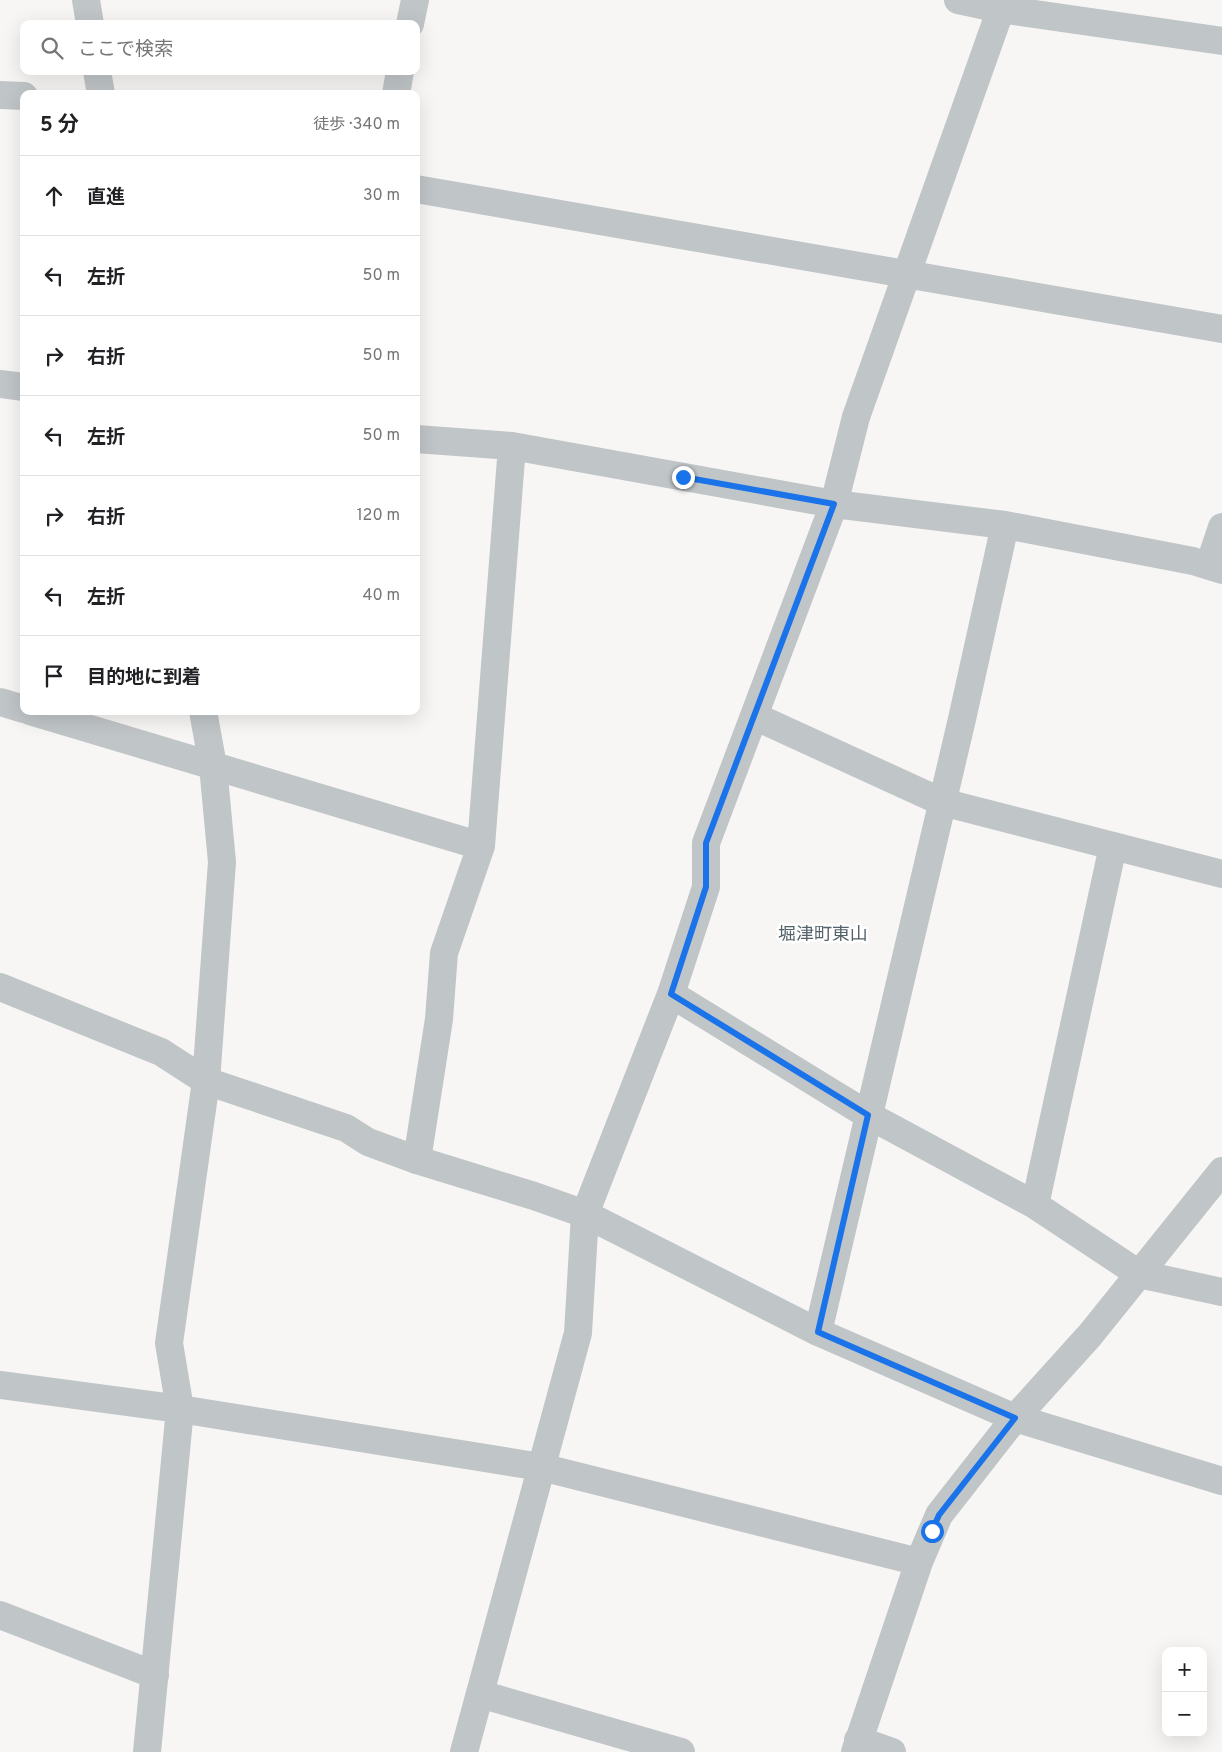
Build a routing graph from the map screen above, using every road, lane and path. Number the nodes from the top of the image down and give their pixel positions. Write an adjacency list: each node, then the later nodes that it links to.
1 (86, 0): 5 (street)
2 (415, 0): 6 (street)
3 (958, 0): 4 (street)
4 (1002, 5): 7 (street); 15 (street)
5 (89, 20)
6 (411, 20)
7 (1222, 41)
8 (98, 75): 10 (street)
9 (399, 75): 11 (street)
10 (100, 90)
11 (397, 90)
12 (0, 95): 13 (street)
13 (20, 96)
14 (420, 190): 15 (street)
15 (906, 275): 16 (street); 21 (street)
16 (1222, 329)
17 (0, 384): 18 (street)
18 (20, 386)
19 (420, 439): 20 (street)
20 (512, 446): 21 (street); 32 (street)
21 (834, 504): 22 (street); 29 (street)
22 (1005, 525): 24 (street); 31 (street)
23 (1222, 527): 24 (street)
24 (1216, 568)
25 (0, 702): 26 (street)
26 (20, 709)
27 (43, 715): 30 (street)
28 (204, 715): 30 (street)
29 (754, 716): 31 (street); 36 (street)
30 (213, 766): 32 (street); 37 (street)
31 (942, 802): 33 (street); 38 (street)
32 (482, 846): 39 (street)
33 (1113, 846): 34 (street); 41 (street)
34 (1222, 874)
35 (0, 987): 37 (street)
36 (671, 994): 38 (street); 42 (street)
37 (206, 1081): 39 (street); 47 (street)
38 (868, 1115): 41 (street); 45 (street)
39 (417, 1160): 42 (street)
40 (1222, 1171): 43 (street)
41 (1035, 1205): 43 (street)
42 (584, 1214): 45 (street); 49 (street)
43 (1139, 1274): 44 (street); 48 (street)
44 (1222, 1292)
45 (818, 1332): 48 (street)
46 (0, 1385): 47 (street)
47 (180, 1410): 49 (street); 53 (street)
48 (1015, 1418): 50 (street); 51 (street)
49 (541, 1468): 51 (street); 54 (street)
50 (1222, 1481)
51 (919, 1562): 55 (street)
52 (0, 1615): 53 (street)
53 (155, 1676): 56 (street)
54 (480, 1694): 57 (street); 58 (street)
55 (857, 1746): 59 (street)
56 (147, 1752)
57 (464, 1752)
58 (681, 1752)
59 (892, 1752)

